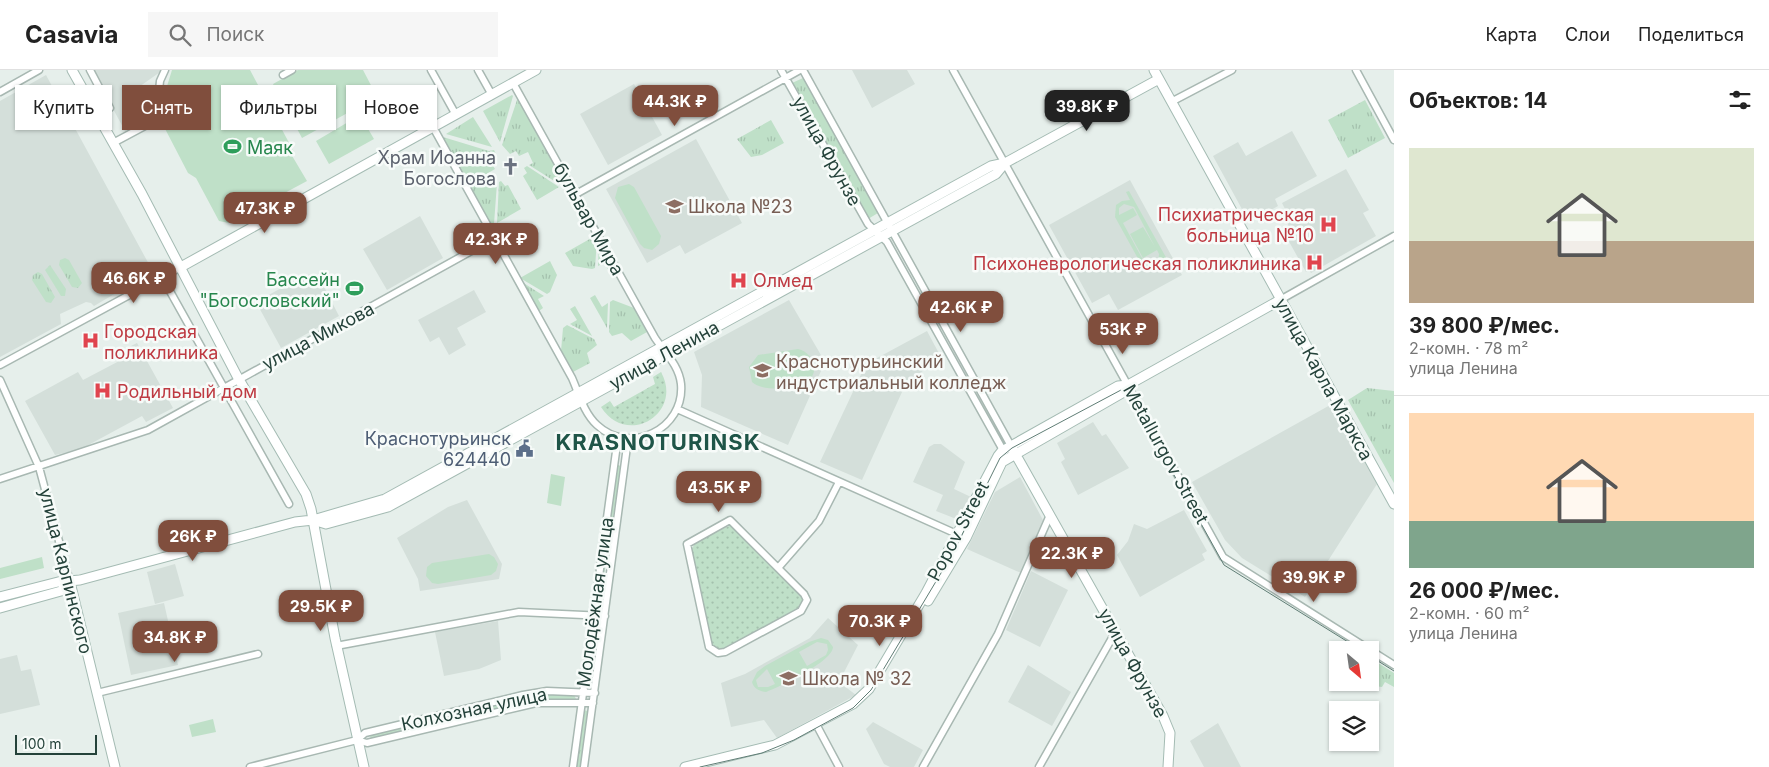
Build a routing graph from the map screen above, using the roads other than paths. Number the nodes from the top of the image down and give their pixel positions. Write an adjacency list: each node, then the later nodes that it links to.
1 (39, 70): 21 (street)
2 (72, 70): 18 (street)
3 (90, 70): 19 (street)
4 (165, 70): 30 (street)
5 (292, 70): 15 (street)
6 (431, 70): 24 (street)
7 (478, 70): 22 (street)
8 (536, 70): 20 (street)
9 (781, 70): 16 (street, улица Фрунзе)
10 (801, 70): 16 (street); 33 (street, улица Фрунзе)
11 (953, 70): 31 (street, Metallurgov Street)
12 (1154, 70): 17 (street, улица Карла Маркса)
13 (1232, 70): 23 (street)
14 (1356, 70): 29 (street)
15 (283, 75)
16 (786, 78): 32 (street); 34 (street, улица Фрунзе)
17 (1158, 79): 23 (street, улица Карла Маркса); 31 (street, улица Ленина)
18 (80, 85)
19 (98, 85)
20 (516, 86): 22 (street); 32 (street, бульвар Мира)
21 (0, 92)
22 (492, 95): 24 (street)
23 (1171, 102): 39 (street, улица Карла Маркса)
24 (456, 114): 25 (street)
25 (437, 125)
26 (106, 130): 30 (street)
27 (428, 130): 37 (street)
28 (435, 130): 36 (street)
29 (1394, 140)
30 (113, 143): 37 (street)
31 (1005, 163): 33 (street, улица Ленина); 44 (street, Metallurgov Street)
32 (576, 194): 40 (street, бульвар Мира)
33 (890, 227): 34 (street, улица Ленина); 50 (street, улица Фрунзе)
34 (876, 234): 40 (street, улица Ленина); 50 (street, улица Фрунзе)
35 (1394, 236): 39 (street)
36 (493, 239): 42 (street, улица Микова); 46 (street)
37 (179, 268): 38 (street); 42 (street)
38 (162, 277): 41 (street); 45 (street)
39 (1280, 300): 44 (street); 55 (street, улица Карла Маркса)
40 (664, 350): 46 (street, улица Ленина); 47 (street, бульвар Мира)
41 (0, 365)
42 (240, 379): 45 (street, улица Микова); 57 (street)
43 (0, 380): 51 (street, улица Карпинского)
44 (1128, 385): 50 (street); 68 (street, Metallurgov Street)
45 (224, 388): 51 (street, улица Микова); 54 (street)
46 (580, 396): 48 (street); 57 (street, улица Ленина)
47 (677, 409): 49 (street); 53 (street)
48 (618, 437): 49 (street); 63 (street, Молодёжная улица)
49 (628, 439): 64 (street, Молодёжная улица)
50 (1011, 453): 56 (street, улица Фрунзе); 58 (street, Popov Street)
51 (39, 467): 52 (street, улица Микова); 60 (street, улица Карпинского)
52 (0, 479)
53 (839, 482): 58 (street); 59 (street)
54 (289, 504)
55 (1394, 504)
56 (1050, 515): 65 (street, улица Фрунзе); 84 (street)
57 (313, 520): 60 (street, улица Ленина); 66 (street)
58 (962, 536): 74 (street, Popov Street)
59 (778, 568): 59 (street)
60 (70, 582): 61 (street, улица Ленина); 62 (street, улица Ленина); 70 (street, улица Карпинского)
61 (0, 598)
62 (0, 608)
63 (593, 616): 64 (street); 66 (street); 69 (street, Молодёжная улица)
64 (605, 616): 71 (street, Молодёжная улица)
65 (1116, 631): 85 (street); 86 (street, улица Фрунзе)
66 (336, 646): 75 (street)
67 (258, 654): 70 (street)
68 (1394, 665)
69 (583, 692): 71 (street, Колхозная улица); 72 (street, Молодёжная улица); 75 (street, Колхозная улица)
70 (97, 693): 76 (street, улица Карпинского)
71 (595, 693): 73 (street, Молодёжная улица)
72 (581, 702): 73 (street, Колхозная улица); 75 (street, Колхозная улица); 79 (street, Молодёжная улица)
73 (593, 703): 80 (street, Молодёжная улица)
74 (817, 727): 81 (street, Popov Street); 82 (street, Popov Street); 83 (street)
75 (357, 740): 77 (street, Колхозная улица); 78 (street)
76 (115, 767)
77 (250, 767)
78 (364, 767)
79 (573, 767)
80 (584, 767)
81 (685, 767)
82 (711, 767)
83 (839, 767)
84 (923, 767)
85 (1039, 767)
86 (1168, 767)

